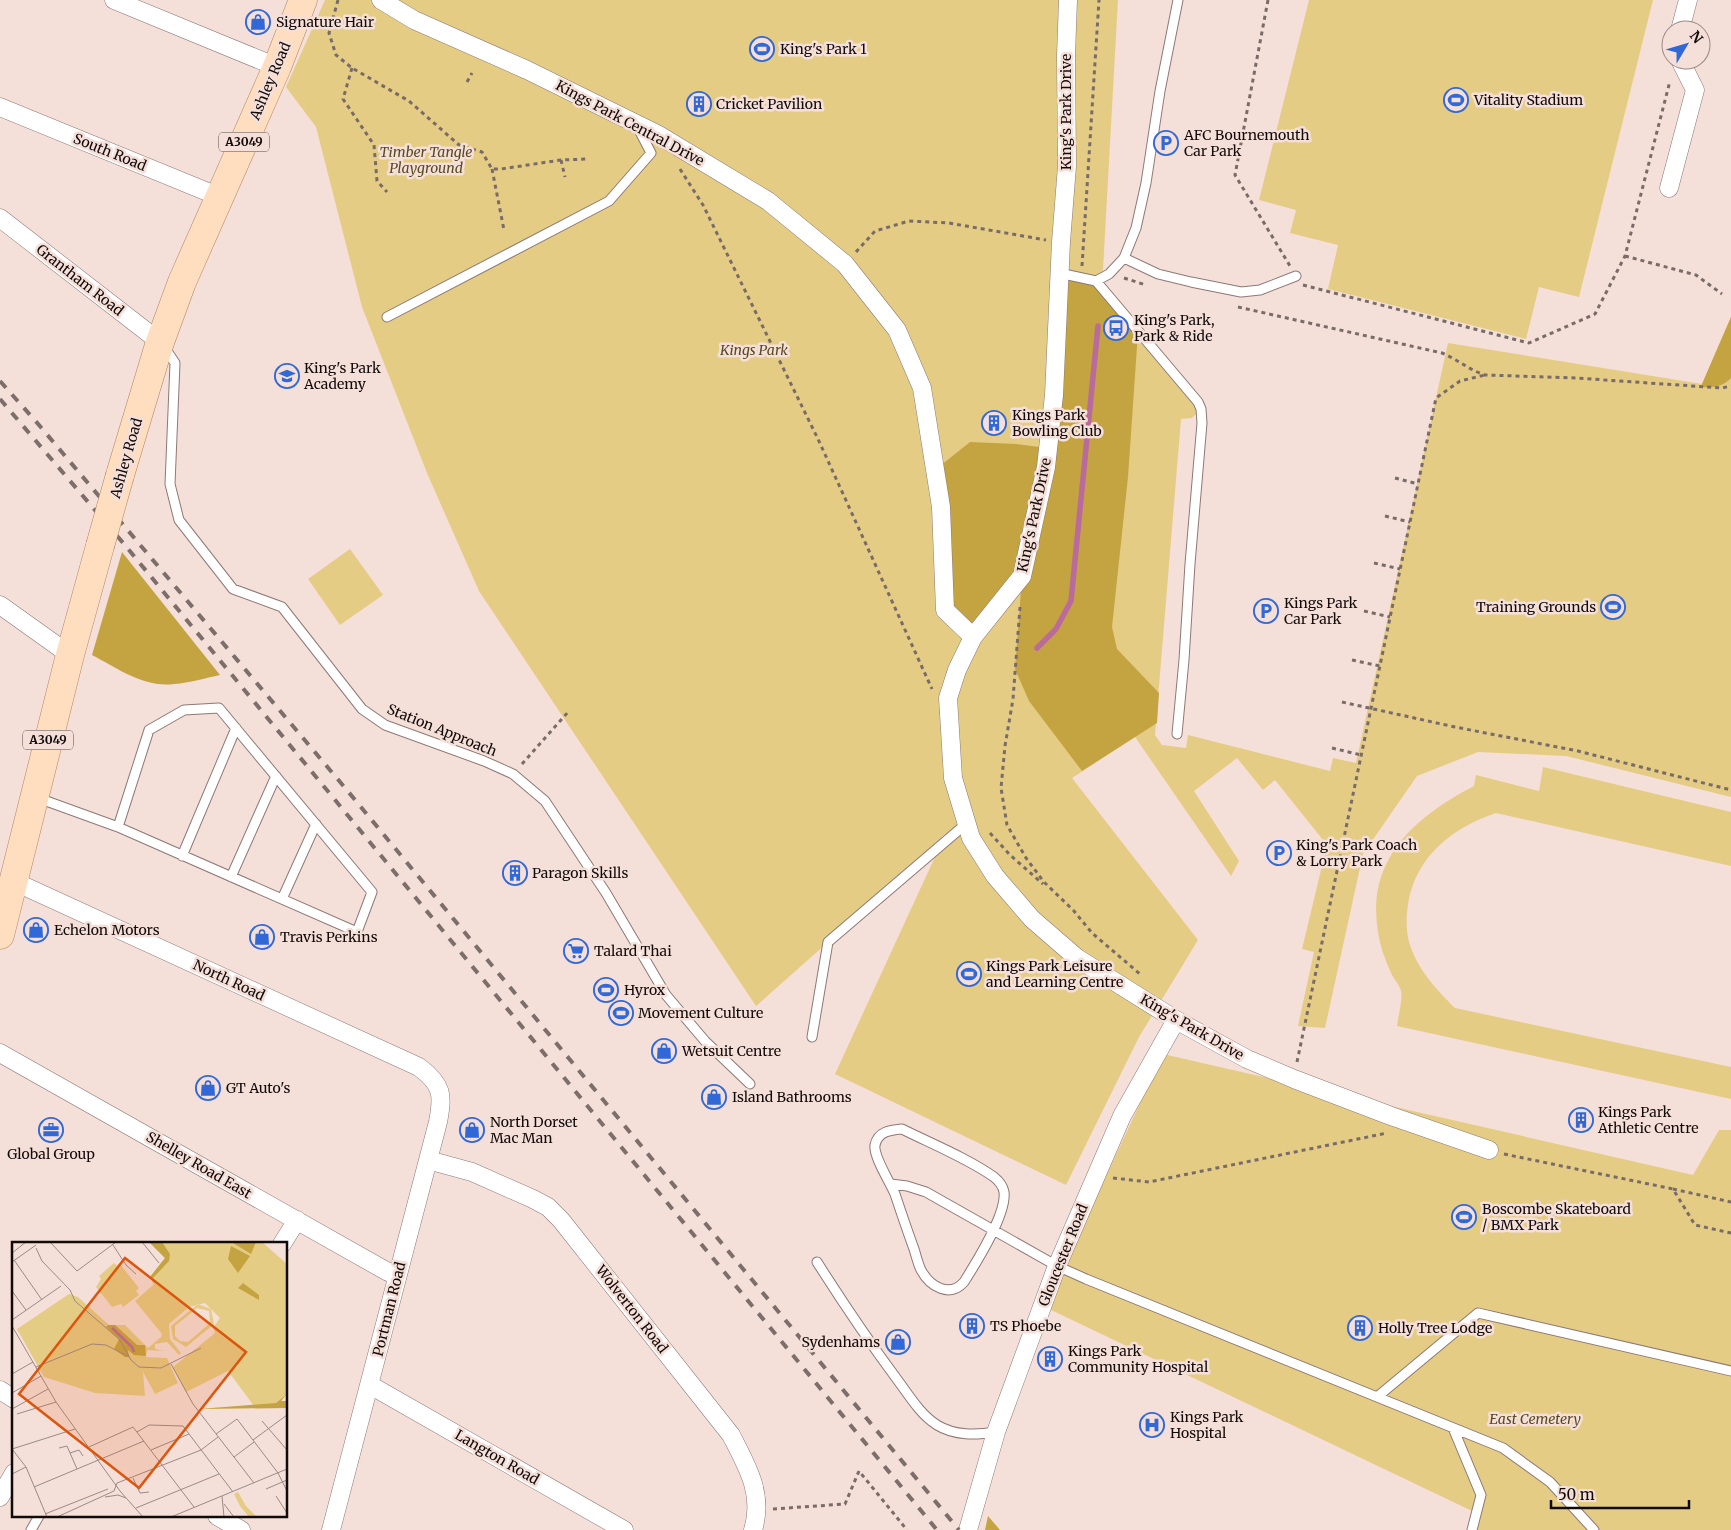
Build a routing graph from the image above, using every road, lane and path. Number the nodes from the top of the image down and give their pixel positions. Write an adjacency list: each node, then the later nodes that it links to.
1 (114, 0): 11 (street)
2 (303, 0): 11 (main road, Ashley Road / A3049)
3 (338, 0): 12 (path)
4 (381, 0): 18 (street, Kings Park Central Drive)
5 (1068, 0): 29 (street, King's Park Drive)
6 (1099, 0): 36 (path)
7 (1178, 0): 31 (lane)
8 (1268, 0): 35 (path)
9 (1688, 0): 10 (street)
10 (1683, 20)
11 (277, 67): 26 (main road, Ashley Road / A3049)
12 (352, 68): 22 (path); 25 (path)
13 (1685, 70): 24 (street)
14 (472, 73): 16 (path)
15 (1670, 78): 30 (path)
16 (467, 82)
17 (0, 107): 26 (street, South Road)
18 (636, 124): 32 (street, Kings Park Central Drive); 41 (lane)
19 (588, 159): 20 (path)
20 (561, 160): 22 (path); 23 (path)
21 (677, 164): 59 (path)
22 (492, 169): 28 (path)
23 (565, 177)
24 (1669, 188)
25 (387, 192)
26 (220, 196): 42 (main road, Ashley Road / A3049)
27 (0, 218): 42 (street, Grantham Road)
28 (504, 230)
29 (1061, 242): 32 (path); 33 (street, King's Park Drive)
30 (1625, 256): 35 (path); 39 (path)
31 (1124, 258): 34 (lane); 35 (lane)
32 (845, 264): 55 (street, Kings Park Central Drive)
33 (1060, 273): 36 (lane); 51 (street, King's Park Drive)
34 (1109, 274): 37 (lane); 38 (path)
35 (1296, 276)
36 (1081, 278): 37 (lane)
37 (1096, 281): 64 (lane)
38 (1150, 286)
39 (1722, 294)
40 (1233, 306): 43 (path)
41 (387, 317)
42 (160, 342): 56 (main road, Ashley Road / A3049, bridge); 67 (lane, Station Approach)
43 (1486, 375): 44 (path); 46 (path)
44 (1731, 388)
45 (1395, 478): 46 (path)
46 (1418, 484): 48 (path)
47 (1385, 516): 48 (path)
48 (1410, 522): 50 (path)
49 (1374, 563): 50 (path)
50 (1400, 569): 54 (path)
51 (1022, 576): 55 (street, King's Park Drive); 79 (path)
52 (0, 605): 56 (street)
53 (1364, 611): 54 (path)
54 (1390, 617): 58 (path)
55 (973, 637): 71 (street, King's Park Drive)
56 (70, 655): 70 (main road, Ashley Road / A3049)
57 (1352, 660): 58 (path)
58 (1380, 666): 61 (path)
59 (935, 695)
60 (1342, 702): 61 (path)
61 (1371, 708): 66 (path); 69 (path)
62 (569, 711): 67 (path)
63 (236, 728): 68 (lane); 74 (lane); 75 (lane)
64 (1177, 734)
65 (1332, 748): 66 (path)
66 (1361, 755): 85 (path)
67 (513, 774): 86 (lane, Station Approach)
68 (276, 776): 72 (lane); 76 (lane)
69 (1731, 790)
70 (34, 796): 74 (lane); 77 (main road, Ashley Road / A3049)
71 (967, 823): 82 (street, King's Park Drive); 83 (lane)
72 (316, 824): 78 (lane); 78 (lane)
73 (984, 826): 79 (path)
74 (118, 827): 75 (lane)
75 (182, 856): 76 (lane)
76 (231, 877): 78 (lane)
77 (13, 881): 80 (main road, Ashley Road / A3049); 87 (street, North Road)
78 (282, 899)
79 (1074, 911): 81 (path)
80 (0, 934)
81 (1146, 980)
82 (1176, 1020): 85 (street, King's Park Drive); 91 (street, Gloucester Road)
83 (812, 1037)
84 (0, 1053): 95 (street, Shelley Road East)
85 (1294, 1079): 88 (street, King's Park Drive)
86 (750, 1084)
87 (438, 1088): 90 (street, Portman Road)
88 (1413, 1123): 89 (street, King's Park Drive); 91 (path)
89 (1489, 1150): 93 (path)
90 (428, 1160): 101 (street, Portman Road); 111 (street, Wolverton Road)
91 (1096, 1176): 100 (street, Gloucester Road)
92 (891, 1184): 96 (lane); 96 (lane); 96 (lane)
93 (1674, 1189): 94 (path); 97 (path)
94 (1731, 1202)
95 (297, 1220): 98 (street); 101 (street, Shelley Road East)
96 (994, 1230): 100 (lane)
97 (1731, 1233)
98 (283, 1242)
99 (818, 1262): 108 (lane)
100 (1057, 1266): 105 (lane); 108 (street, Gloucester Road)
101 (398, 1274): 103 (street, Portman Road)
102 (1731, 1371): 105 (lane)
103 (370, 1385): 117 (street, Portman Road); 118 (street, Langton Road)
104 (0, 1390): 106 (street)
105 (1377, 1397): 107 (lane)
106 (12, 1398)
107 (1453, 1428): 121 (lane); 122 (lane)
108 (996, 1432): 114 (street, Gloucester Road)
109 (12, 1476): 110 (street)
110 (0, 1497)
111 (755, 1510): 119 (street, Wolverton Road); 120 (path)
112 (38, 1518): 115 (lane)
113 (220, 1518): 116 (street)
114 (970, 1522)
115 (31, 1530)
116 (241, 1530)
117 (331, 1530)
118 (624, 1530)
119 (753, 1530)
120 (907, 1530)
121 (1472, 1530)
122 (1594, 1530)

